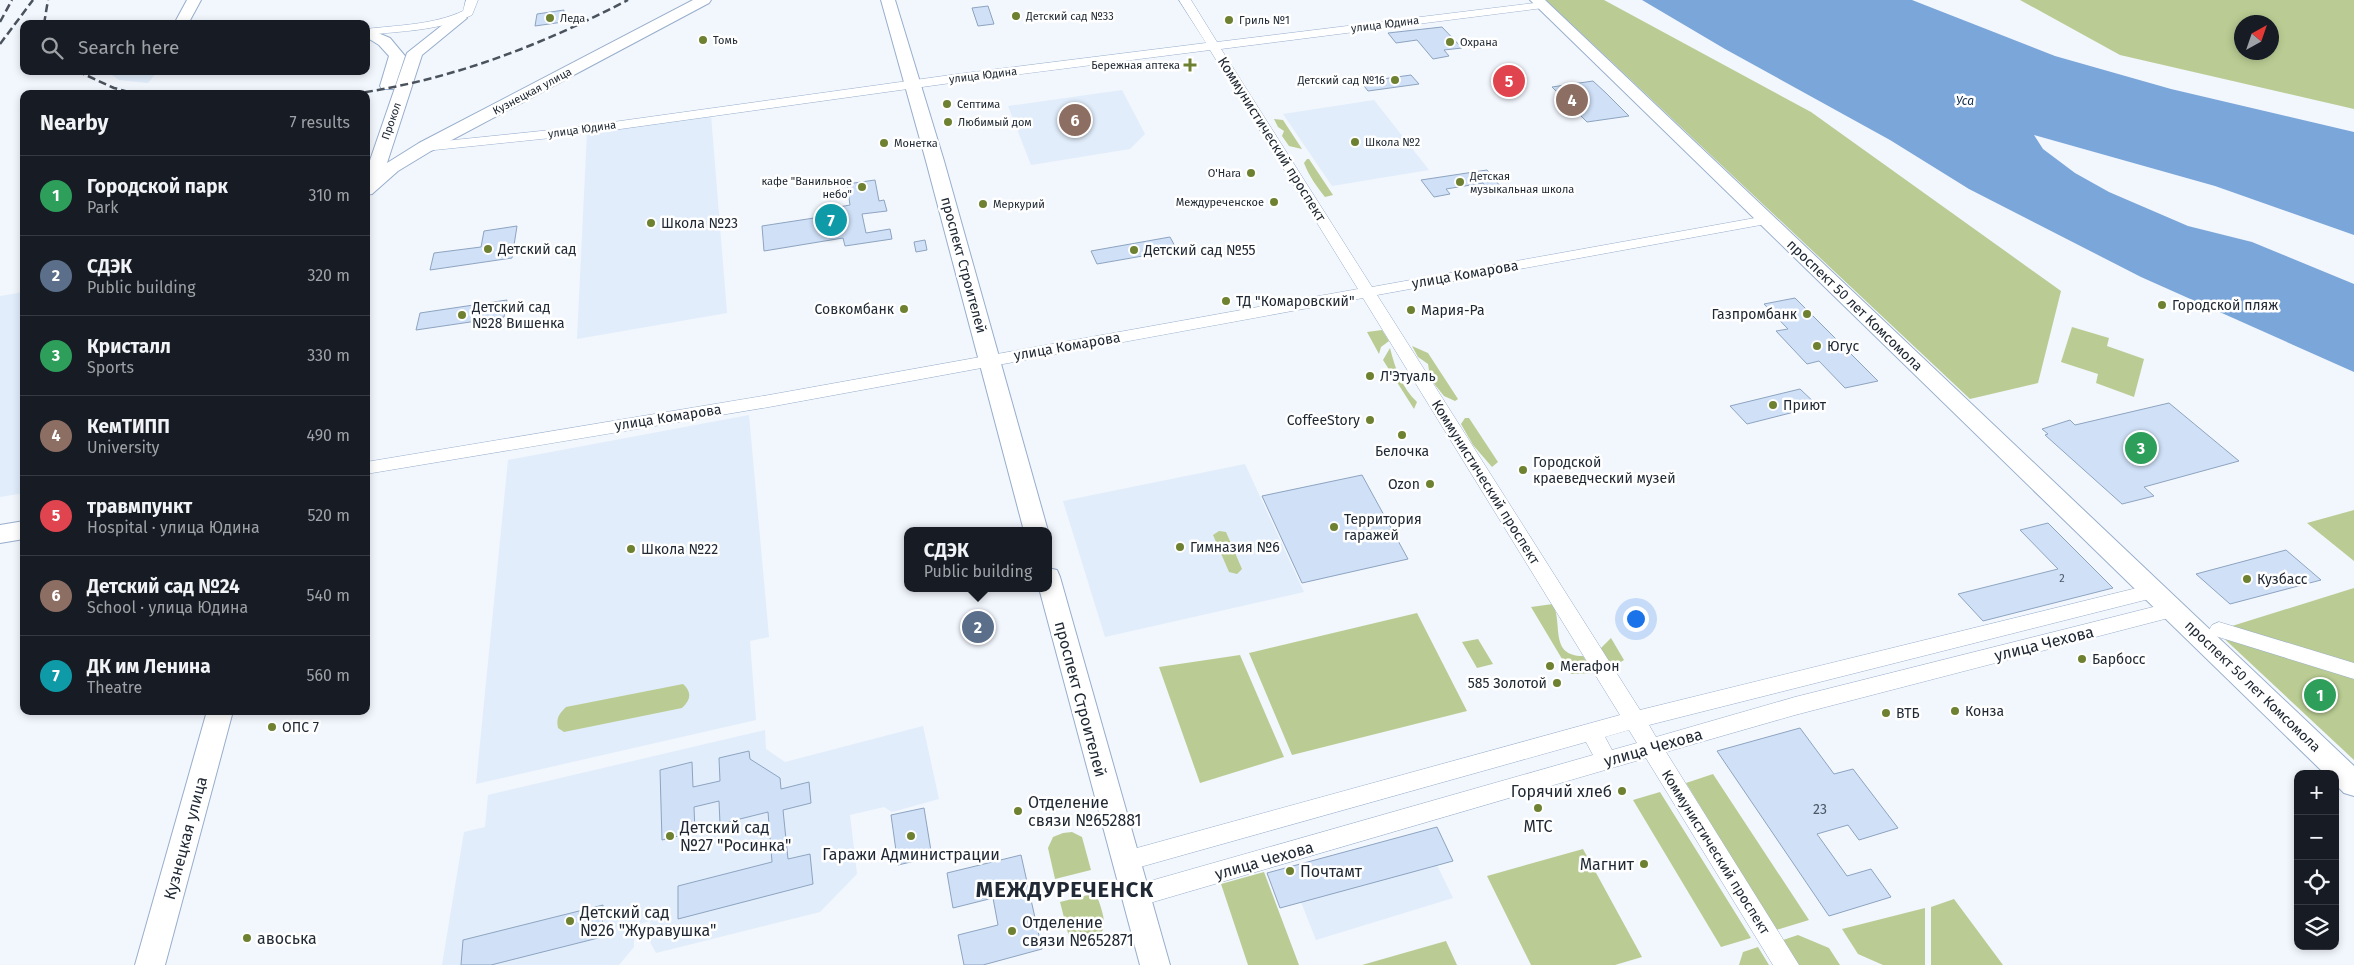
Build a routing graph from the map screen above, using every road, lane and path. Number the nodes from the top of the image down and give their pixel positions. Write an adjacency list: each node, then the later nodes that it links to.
1 (194, 0): 7 (main road)
2 (704, 0): 14 (main road, Кузнецкая улица)
3 (888, 0): 13 (main road, проспект Строителей)
4 (1185, 0): 11 (street, Коммунистический проспект)
5 (1540, 3): 11 (street, улица Юдина); 18 (main road, проспект 50 лет Комсомола)
6 (467, 9): 8 (street); 12 (main road)
7 (183, 20)
8 (370, 31)
9 (370, 33): 12 (main road)
10 (370, 34): 15 (main road)
11 (1214, 45): 13 (street, улица Юдина); 19 (street, Коммунистический проспект)
12 (415, 53): 15 (main road, Прокол)
13 (912, 84): 14 (street, улица Юдина); 20 (main road, проспект Строителей)
14 (423, 149): 15 (main road); 17 (main road, Кузнецкая улица)
15 (373, 154): 16 (main road, Прокол)
16 (370, 181)
17 (370, 186)
18 (1766, 220): 19 (street, улица Комарова); 25 (main road, проспект 50 лет Комсомола)
19 (1368, 292): 20 (street, улица Комарова); 32 (street, Коммунистический проспект)
20 (989, 360): 21 (street, улица Комарова); 22 (main road, проспект Строителей)
21 (370, 467)
22 (1035, 527)
23 (20, 531): 24 (main road)
24 (0, 534)
25 (2153, 591): 27 (main road, проспект 50 лет Комсомола); 30 (street, улица Чехова)
26 (1052, 592): 39 (main road, проспект Строителей)
27 (2173, 610): 34 (street, улица Чехова); 37 (main road, проспект 50 лет Комсомола); 38 (main road, проспект 50 лет Комсомола)
28 (2219, 630): 29 (street)
29 (2354, 671)
30 (1670, 712): 32 (street, улица Чехова); 34 (street)
31 (219, 715): 41 (main road, Кузнецкая улица)
32 (1634, 720): 33 (street, улица Чехова); 35 (street, Коммунистический проспект)
33 (1591, 732): 36 (street); 39 (street, улица Чехова)
34 (1687, 738): 35 (street, улица Чехова)
35 (1652, 748): 36 (street, улица Чехова); 43 (street, Коммунистический проспект)
36 (1607, 761): 40 (street, улица Чехова)
37 (2354, 770)
38 (2354, 784)
39 (1126, 861): 40 (main road, проспект Строителей)
40 (1136, 896): 42 (main road, проспект Строителей)
41 (150, 965)
42 (1155, 965)
43 (1787, 965)

